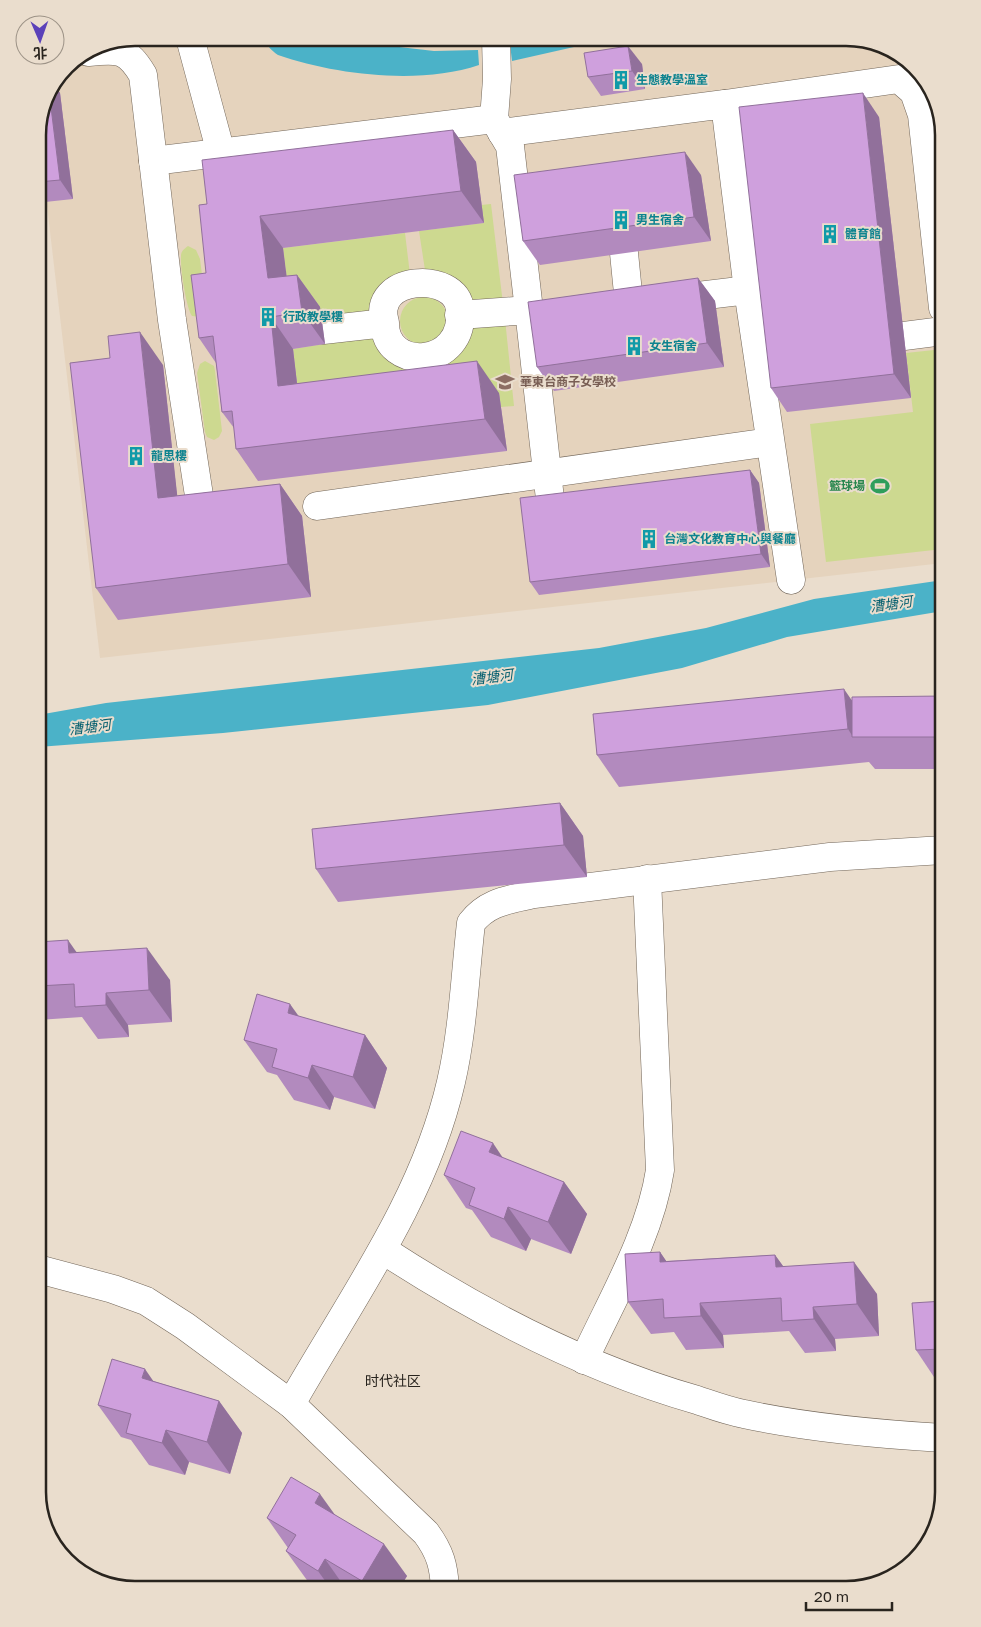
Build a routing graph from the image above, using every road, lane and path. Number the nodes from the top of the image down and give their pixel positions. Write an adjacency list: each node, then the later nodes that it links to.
1 (192, 46): 6 (street)
2 (496, 46): 5 (street)
3 (114, 49): 7 (street)
4 (725, 104): 5 (street); 8 (street); 10 (street)
5 (498, 126): 6 (street); 13 (street)
6 (220, 153): 7 (street)
7 (153, 162): 24 (street)
8 (935, 229)
9 (624, 253): 12 (street)
10 (748, 290): 12 (street); 20 (street)
11 (602, 308): 12 (street)
12 (630, 309)
13 (529, 313): 14 (street); 15 (street); 21 (street)
14 (557, 313)
15 (459, 315): 16 (street); 16 (street)
16 (385, 323): 17 (street)
17 (323, 330)
18 (935, 333): 19 (street)
19 (904, 336)
20 (770, 442): 21 (street); 25 (street)
21 (547, 473): 22 (street); 23 (street)
22 (317, 506)
23 (551, 508)
24 (204, 528)
25 (791, 580)
26 (935, 851): 27 (street)
27 (647, 879): 28 (street); 30 (street)
28 (384, 1250): 30 (street); 31 (street)
29 (46, 1271): 31 (street)
30 (584, 1360): 32 (street)
31 (291, 1404): 33 (street)
32 (935, 1437)
33 (445, 1581)

